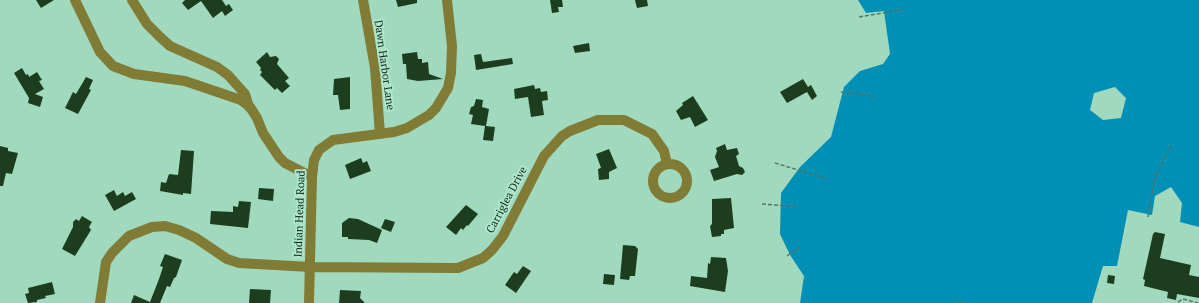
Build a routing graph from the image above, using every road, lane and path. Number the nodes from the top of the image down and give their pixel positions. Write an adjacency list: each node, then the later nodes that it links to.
1 (75, 0): 9 (street)
2 (132, 0): 9 (street)
3 (363, 0): 10 (street, Dawn Harbor Lane)
4 (447, 0): 10 (street, Indian Head Road)
5 (905, 9): 6 (path)
6 (859, 17)
7 (841, 92): 8 (path)
8 (874, 96)
9 (250, 107): 14 (street)
10 (380, 134): 14 (street, Indian Head Road)
11 (1172, 144): 18 (path)
12 (775, 163): 15 (path)
13 (667, 164): 21 (street, Carriglea Drive)
14 (312, 177): 21 (street, Indian Head Road)
15 (828, 179)
16 (762, 204): 17 (path)
17 (800, 207)
18 (1148, 217)
19 (800, 247): 20 (path)
20 (787, 256)
21 (310, 267): 23 (street, Carriglea Drive); 24 (street, Indian Head Road)
22 (1178, 302): 25 (path)
23 (100, 303)
24 (309, 303)
25 (1198, 303)

